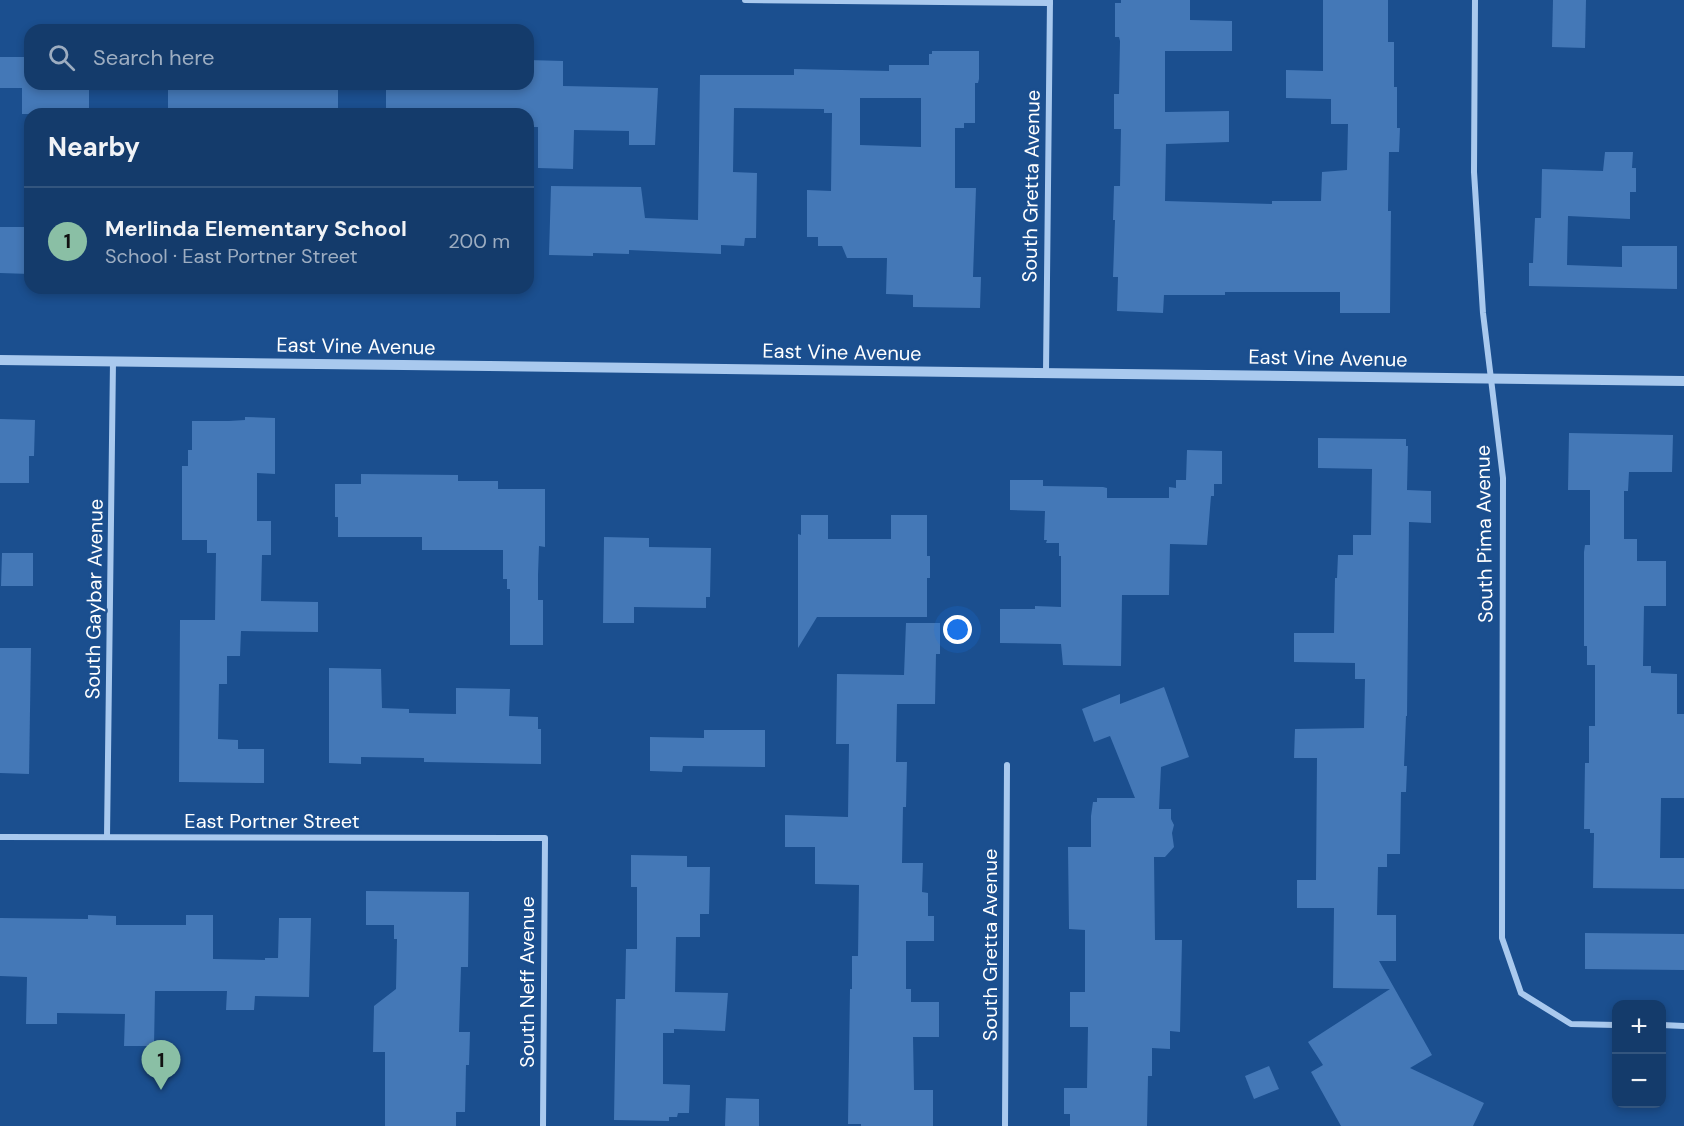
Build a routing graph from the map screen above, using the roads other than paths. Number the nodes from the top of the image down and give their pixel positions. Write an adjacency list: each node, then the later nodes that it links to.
1 (746, 0): 3 (street)
2 (1475, 0): 7 (street, South Pima Avenue)
3 (1050, 2): 6 (street, South Gretta Avenue)
4 (0, 360): 5 (street, East Vine Avenue)
5 (113, 361): 6 (street, East Vine Avenue); 11 (street, South Gaybar Avenue)
6 (1046, 372): 7 (street, East Vine Avenue)
7 (1491, 379): 8 (street, East Vine Avenue); 13 (street, South Pima Avenue)
8 (1684, 381)
9 (1008, 765): 17 (street, South Gretta Avenue)
10 (0, 837): 11 (street, East Portner Street)
11 (107, 837): 12 (street, East Portner Street)
12 (545, 838): 16 (street, South Neff Avenue)
13 (1612, 1025)
14 (1666, 1025): 15 (street)
15 (1684, 1026)
16 (543, 1126)
17 (1005, 1126)

